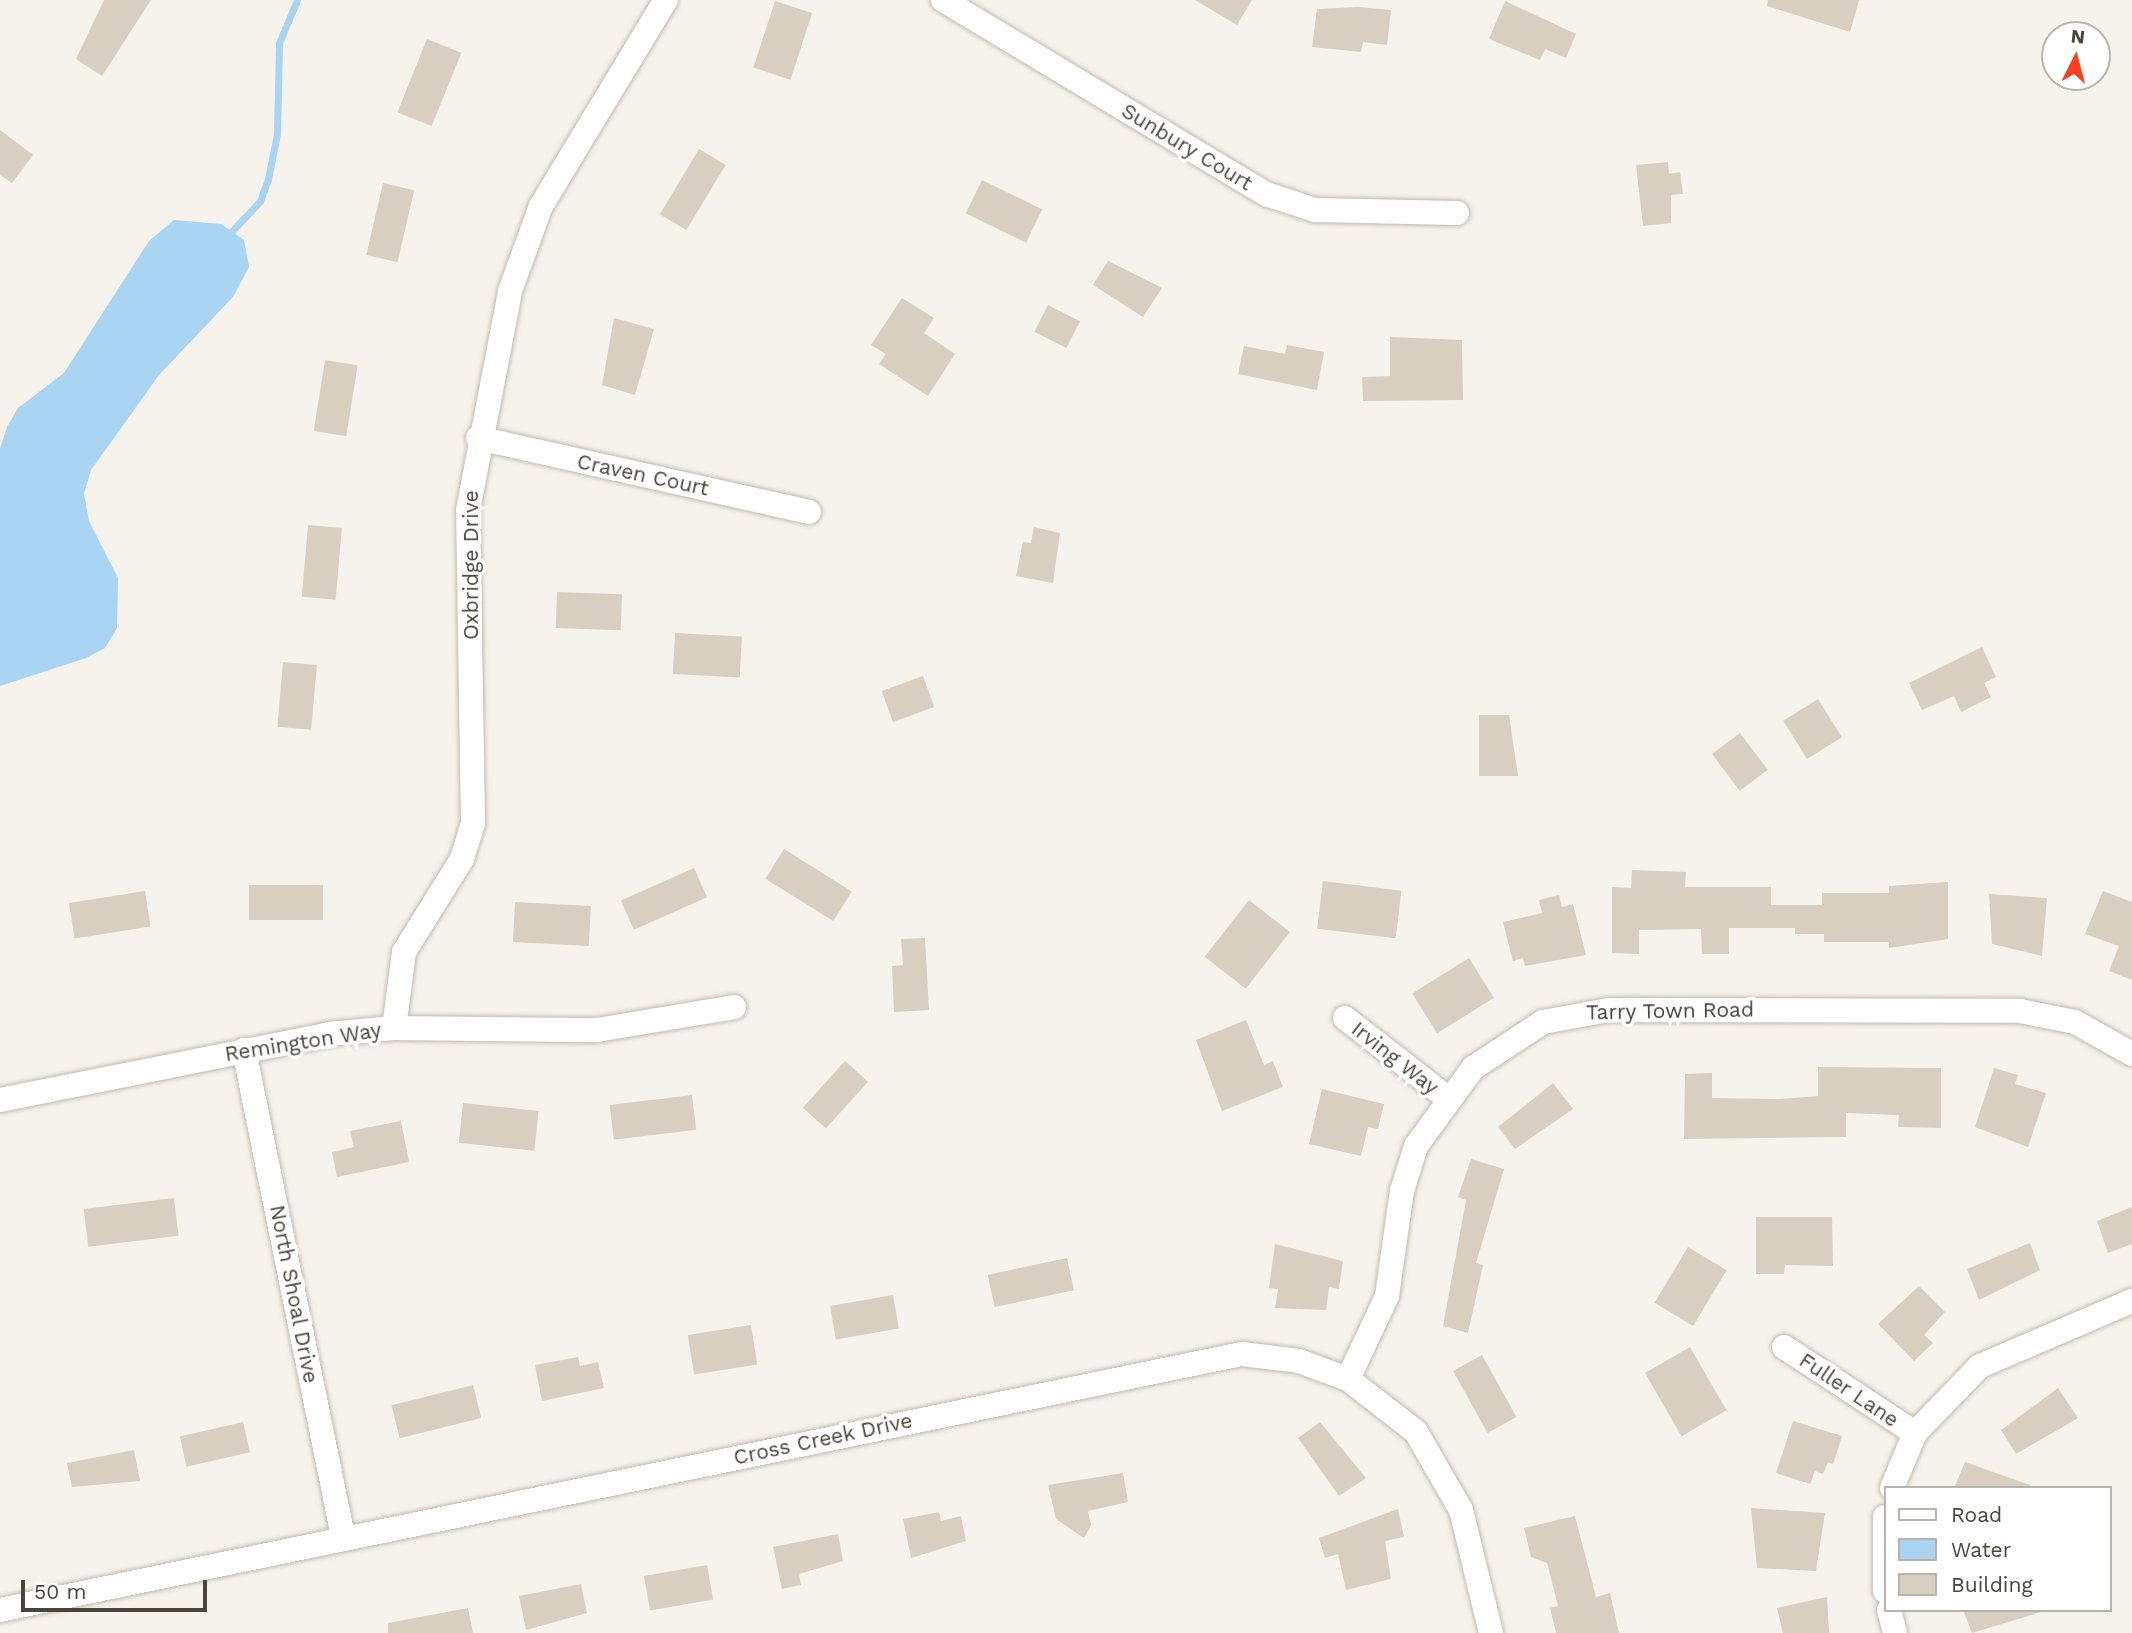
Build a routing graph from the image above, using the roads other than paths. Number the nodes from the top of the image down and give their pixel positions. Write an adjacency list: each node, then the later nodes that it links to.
1 (666, 0): 4 (street, Oxbridge Drive)
2 (943, 0): 3 (street, Sunbury Court)
3 (1457, 213)
4 (478, 438): 5 (street, Craven Court); 8 (street, Oxbridge Drive)
5 (809, 512)
6 (734, 1007): 8 (street, Remington Way)
7 (1345, 1018): 11 (street, Irving Way)
8 (394, 1028): 9 (street, Remington Way)
9 (244, 1050): 12 (street, Remington Way); 18 (street, North Shoal Drive)
10 (2132, 1054): 11 (street, Tarry Town Road)
11 (1446, 1097): 15 (street, Tarry Town Road)
12 (0, 1100)
13 (2132, 1301): 16 (street)
14 (1784, 1347): 16 (street, Fuller Lane)
15 (1348, 1379): 18 (street, Cross Creek Drive); 21 (street, Cross Creek Drive)
16 (1914, 1433): 17 (street)
17 (1893, 1486)
18 (344, 1538): 19 (street, Cross Creek Drive)
19 (0, 1610)
20 (1890, 1612): 22 (street)
21 (1491, 1633)
22 (1895, 1633)

